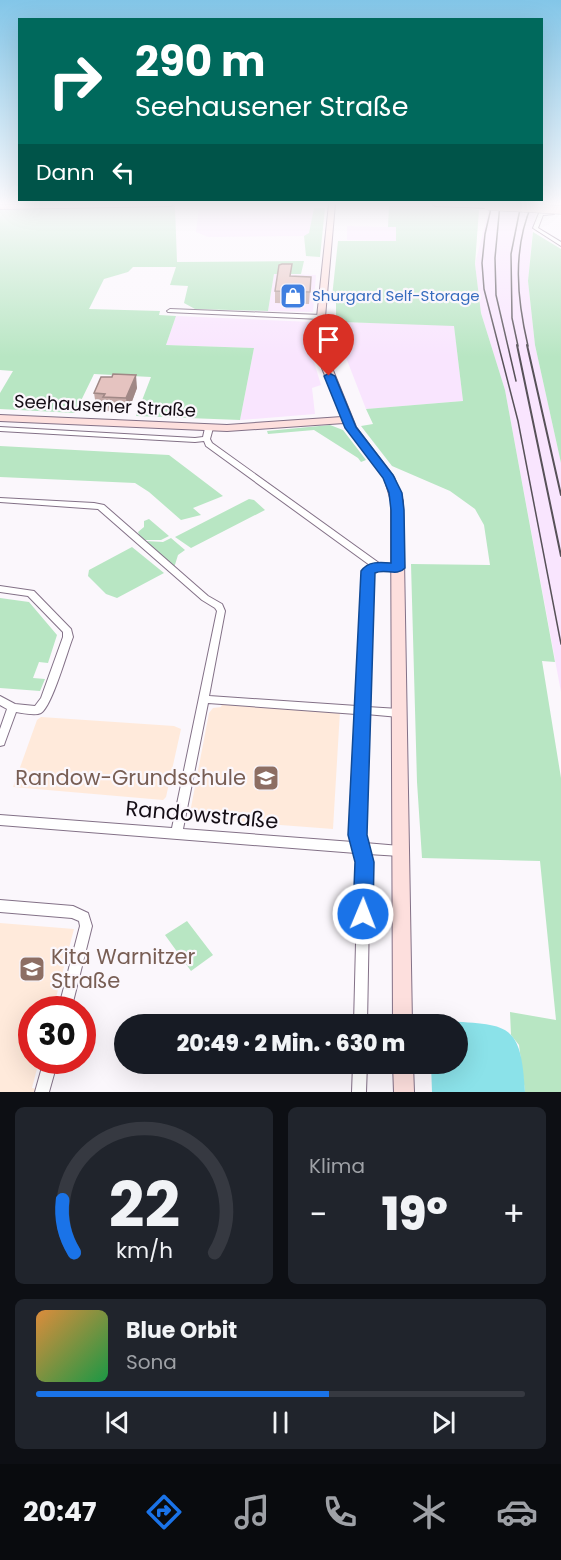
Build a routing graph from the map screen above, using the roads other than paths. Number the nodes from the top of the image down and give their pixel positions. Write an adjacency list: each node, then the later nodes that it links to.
1 (327, 255): 3 (main road)
2 (170, 311): 3 (street)
3 (321, 317): 5 (main road)
4 (0, 418): 7 (main road, Seehausener Straße)
5 (347, 420): 7 (main road, Seehausener Straße); 10 (main road)
6 (0, 429): 7 (street, Seehausener Straße)
7 (207, 433): 9 (street, Seehausener Straße)
8 (0, 500): 12 (street)
9 (377, 566): 10 (street); 15 (street)
10 (398, 568): 16 (main road)
11 (0, 589): 14 (street)
12 (204, 699): 15 (street); 19 (street)
13 (0, 700): 14 (street)
14 (13, 708): 17 (street)
15 (361, 710): 16 (street); 20 (street)
16 (399, 713): 21 (main road)
17 (0, 742)
18 (0, 820): 19 (street, Randowstraße)
19 (177, 832): 20 (street, Randowstraße)
20 (360, 848): 21 (street, Randowstraße); 24 (street)
21 (400, 851): 25 (main road)
22 (0, 906): 23 (street)
23 (68, 996)
24 (361, 1014)
25 (403, 1014)
26 (47, 1074): 29 (street)
27 (360, 1074): 30 (street)
28 (403, 1074): 31 (main road)
29 (42, 1092)
30 (359, 1092)
31 (404, 1092)

